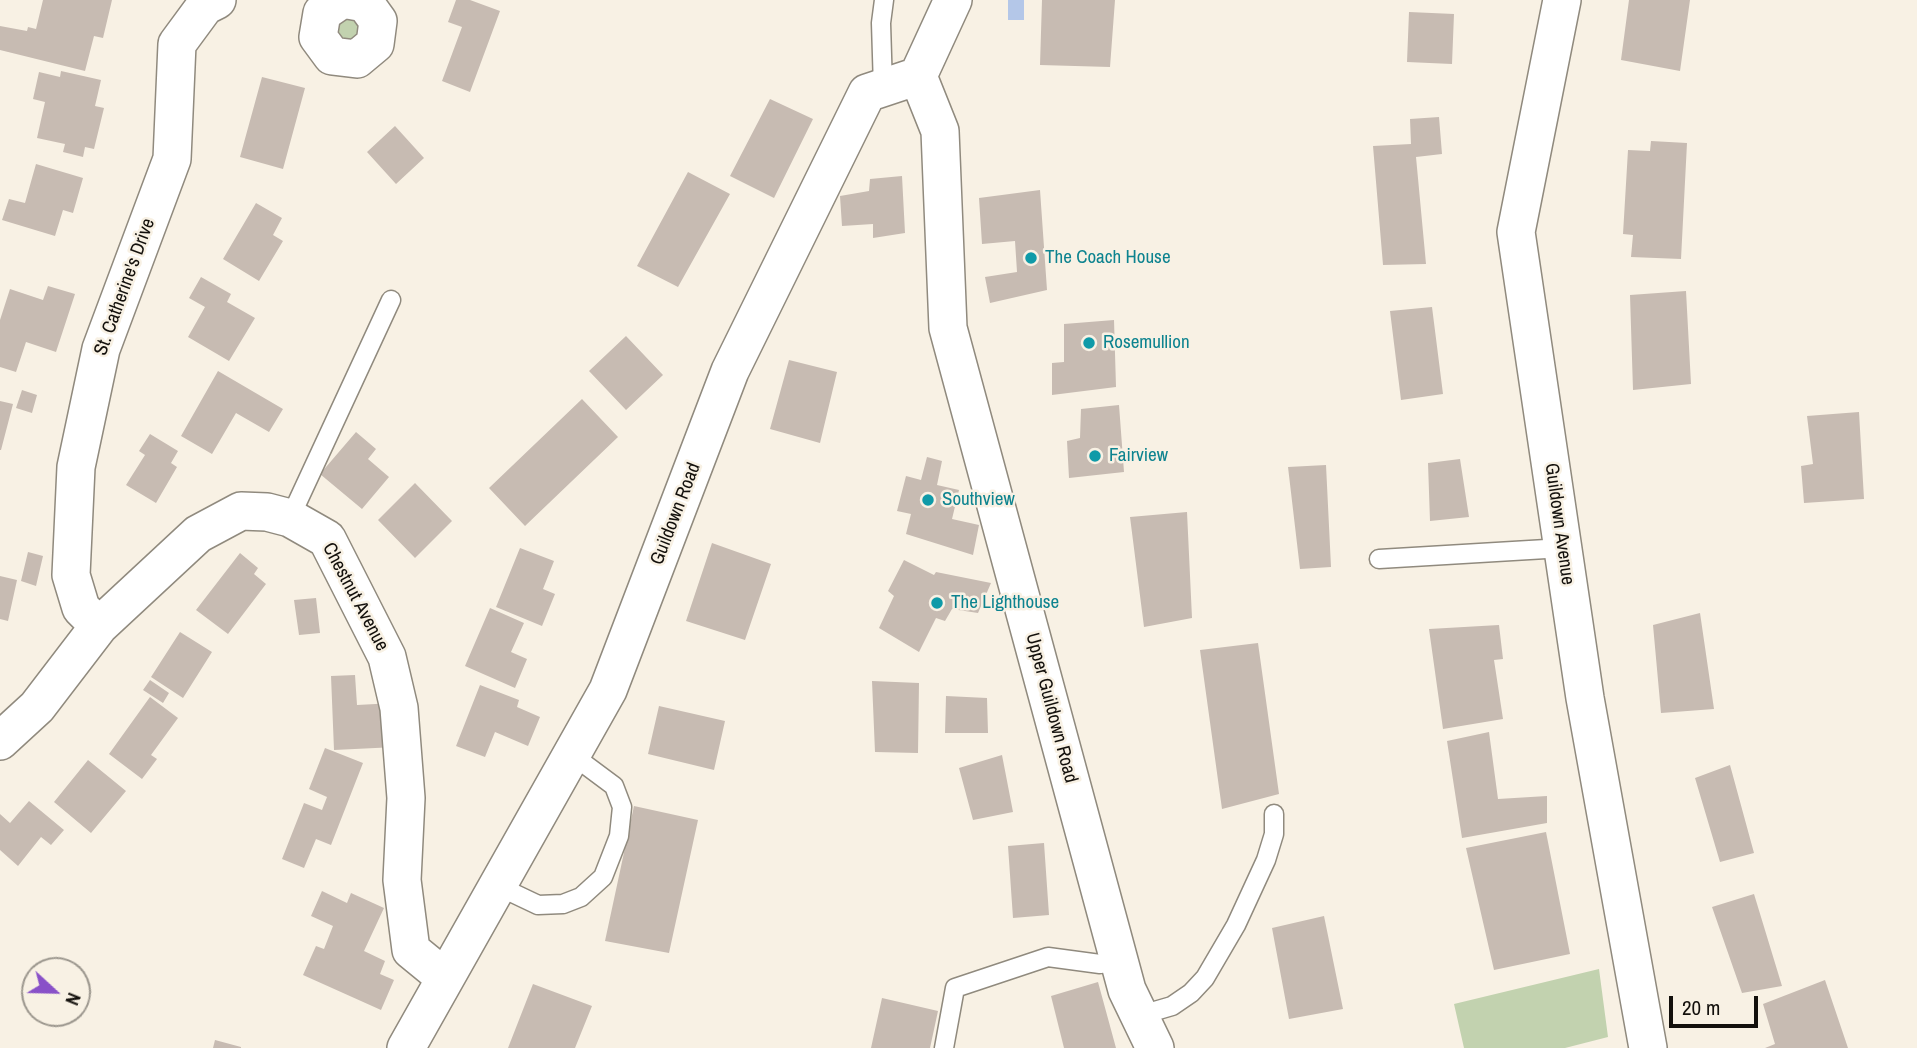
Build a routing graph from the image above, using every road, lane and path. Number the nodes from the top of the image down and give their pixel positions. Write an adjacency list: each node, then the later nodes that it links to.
1 (218, 0): 11 (street, St. Catherine's Drive)
2 (884, 0): 6 (lane)
3 (953, 0): 5 (street)
4 (1562, 0): 9 (street, Guildown Avenue)
5 (918, 76): 6 (street, Guildown Road); 16 (street, Upper Guildown Road)
6 (883, 88): 13 (street, Guildown Road)
7 (391, 300): 8 (lane)
8 (290, 519): 11 (street, Chestnut Avenue); 17 (street, Chestnut Avenue)
9 (1563, 548): 10 (lane); 22 (street, Guildown Avenue)
10 (1379, 559)
11 (99, 626): 12 (street, Chestnut Avenue)
12 (0, 741)
13 (571, 754): 15 (street, Guildown Road); 15 (lane)
14 (1274, 814): 18 (lane)
15 (498, 886): 17 (street, Guildown Road)
16 (1119, 961): 18 (street, Upper Guildown Road); 20 (lane)
17 (447, 975): 19 (street, Guildown Road)
18 (1141, 1015): 21 (street, Upper Guildown Road)
19 (406, 1048)
20 (944, 1048)
21 (1155, 1048)
22 (1648, 1048)

